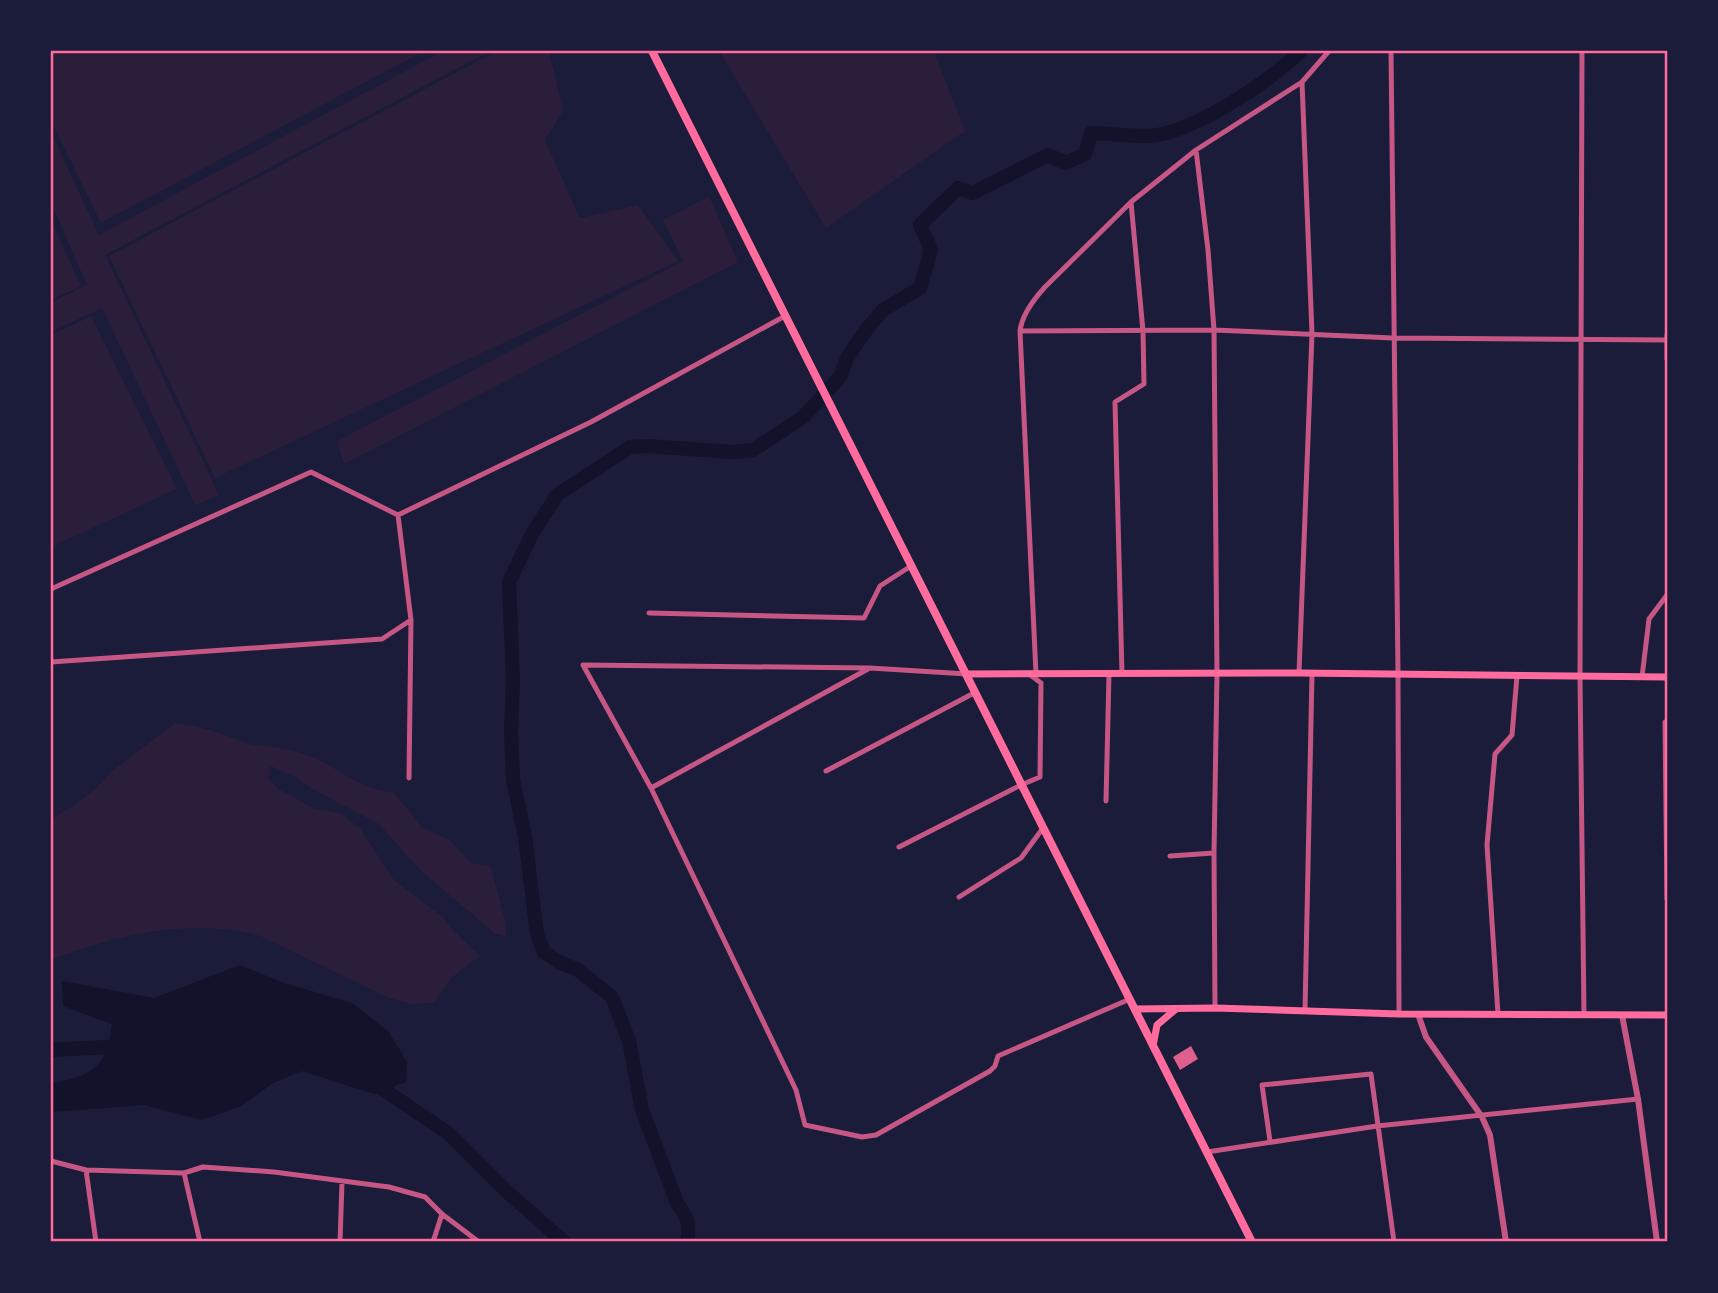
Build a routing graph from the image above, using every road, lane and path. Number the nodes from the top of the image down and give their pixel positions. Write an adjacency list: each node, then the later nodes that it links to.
1 (1329, 51): 5 (street)
2 (1391, 51): 14 (street)
3 (1582, 51): 15 (street)
4 (656, 52): 8 (main road)
5 (1302, 82): 6 (street); 12 (street)
6 (1196, 150): 7 (street); 9 (street)
7 (1130, 202): 10 (street); 11 (street)
8 (785, 316): 17 (street); 18 (main road)
9 (1214, 330): 11 (street); 12 (street); 25 (street)
10 (1020, 331): 11 (street); 28 (street)
11 (1143, 331): 30 (street)
12 (1312, 334): 14 (street); 26 (street)
13 (1667, 337): 15 (street); 16 (street)
14 (1393, 338): 15 (street); 32 (street)
15 (1582, 339): 34 (street)
16 (1667, 359)
17 (398, 515): 19 (street); 22 (street)
18 (911, 566): 21 (street); 27 (main road)
19 (51, 589)
20 (1667, 595): 35 (street)
21 (649, 612)
22 (411, 620): 23 (street); 40 (street)
23 (51, 662)
24 (870, 668): 27 (street); 42 (street); 42 (street)
25 (1217, 673): 26 (main road); 30 (main road); 46 (street)
26 (1299, 673): 31 (main road)
27 (967, 674): 28 (main road); 37 (main road)
28 (1033, 674): 29 (main road); 41 (street)
29 (1109, 674): 30 (main road); 43 (street)
30 (1122, 674)
31 (1312, 674): 32 (main road); 54 (street)
32 (1398, 674): 33 (main road); 55 (street)
33 (1517, 676): 34 (main road); 57 (street)
34 (1580, 677): 35 (main road); 58 (street)
35 (1642, 677): 36 (main road)
36 (1667, 677)
37 (976, 692): 39 (street); 41 (main road)
38 (1665, 722): 49 (street)
39 (826, 771)
40 (409, 778)
41 (1021, 785): 44 (main road); 45 (street)
42 (651, 788): 50 (street)
43 (1106, 801)
44 (1043, 828): 48 (street); 50 (main road)
45 (899, 847)
46 (1214, 853): 47 (street); 51 (street)
47 (1170, 856)
48 (959, 897)
49 (1667, 899)
50 (1130, 999): 52 (main road)
51 (1215, 1008): 53 (main road); 54 (main road)
52 (1135, 1009): 53 (main road); 61 (main road)
53 (1176, 1009): 61 (main road)
54 (1305, 1011): 55 (main road)
55 (1399, 1014): 56 (main road)
56 (1418, 1014): 57 (main road); 63 (street)
57 (1498, 1014): 58 (main road)
58 (1584, 1015): 59 (main road)
59 (1622, 1015): 60 (main road); 62 (street)
60 (1667, 1015)
61 (1153, 1046): 66 (main road)
62 (1638, 1099): 63 (street); 80 (street)
63 (1482, 1117): 64 (street); 79 (street)
64 (1377, 1126): 65 (street); 65 (street); 78 (street)
65 (1270, 1141): 66 (street)
66 (1206, 1152): 77 (main road)
67 (51, 1161): 68 (street)
68 (86, 1170): 69 (street); 72 (street)
69 (184, 1173): 70 (street); 73 (street)
70 (342, 1182): 71 (street); 74 (street)
71 (442, 1214): 75 (street); 76 (street)
72 (96, 1242)
73 (201, 1242)
74 (340, 1242)
75 (433, 1242)
76 (479, 1242)
77 (1252, 1242)
78 (1394, 1242)
79 (1506, 1242)
80 (1657, 1242)

